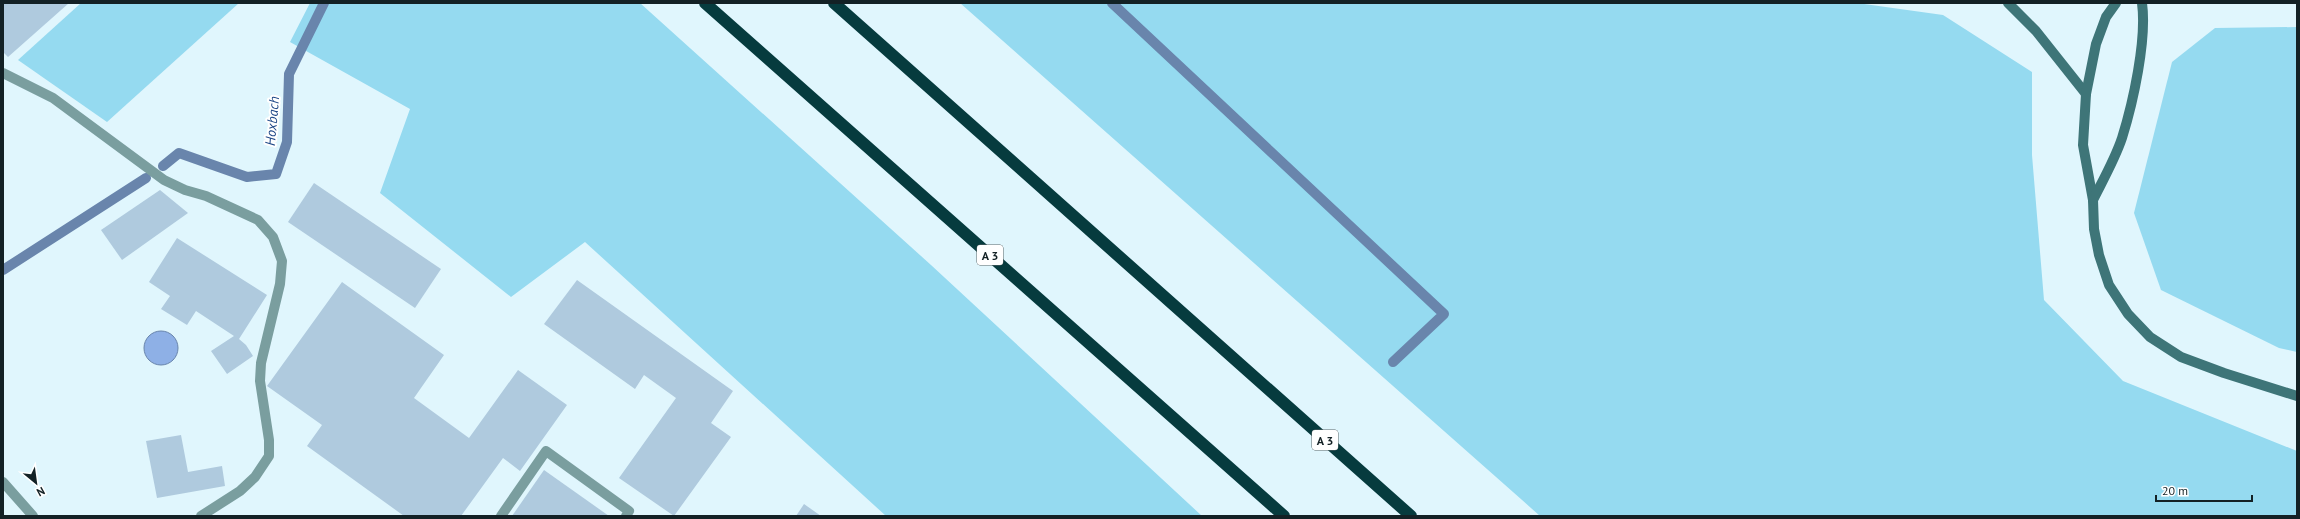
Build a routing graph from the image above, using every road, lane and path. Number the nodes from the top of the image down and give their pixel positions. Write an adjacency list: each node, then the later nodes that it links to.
1 (705, 3): 11 (highway, A 3)
2 (834, 3): 17 (highway, A 3)
3 (2008, 3): 7 (main road)
4 (2116, 3): 7 (main road)
5 (2142, 3): 8 (main road)
6 (3, 73): 13 (street)
7 (2086, 94): 8 (main road)
8 (2093, 200): 9 (main road)
9 (2297, 396)
10 (3, 482): 12 (street)
11 (1277, 511): 16 (highway, A 3)
12 (33, 516)
13 (201, 516)
14 (501, 516): 15 (street)
15 (626, 516)
16 (1284, 516)
17 (1411, 516)

